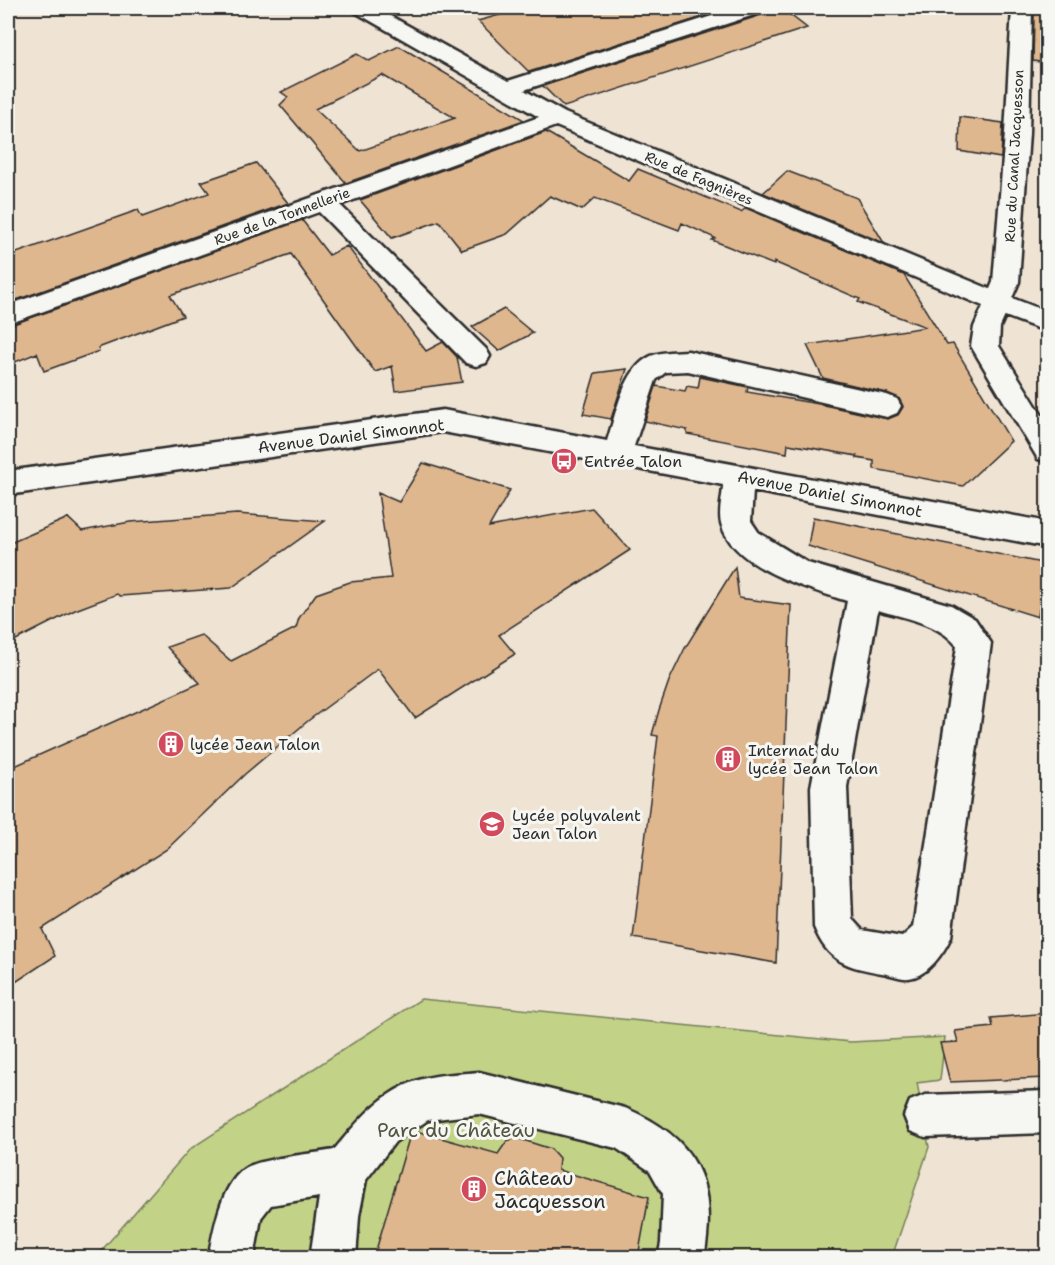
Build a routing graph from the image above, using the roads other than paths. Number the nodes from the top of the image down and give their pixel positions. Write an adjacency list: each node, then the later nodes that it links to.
1 (362, 8): 4 (street, Rue de Fagnières)
2 (756, 8): 4 (street)
3 (1022, 8): 7 (street, Rue du Canal Jacquesson)
4 (506, 89): 5 (street, Rue de Fagnières)
5 (557, 118): 6 (street, Rue de la Tonnellerie); 7 (street, Rue de Fagnières)
6 (323, 202): 8 (street, Rue de la Tonnellerie); 10 (street)
7 (998, 304): 9 (street, Rue de Fagnières); 12 (street, Rue du Canal Jacquesson)
8 (8, 315)
9 (1047, 323)
10 (476, 356)
11 (887, 406): 13 (street)
12 (1047, 451)
13 (618, 454): 14 (street, Avenue Daniel Simonnot); 15 (street, Avenue Daniel Simonnot)
14 (739, 477): 16 (street, Avenue Daniel Simonnot); 17 (street)
15 (8, 483)
16 (1047, 535)
17 (866, 593): 17 (street)
18 (1047, 1112): 19 (street)
19 (925, 1116)
20 (346, 1170): 21 (street); 22 (street); 23 (street)
21 (231, 1257)
22 (333, 1257)
23 (681, 1257)

